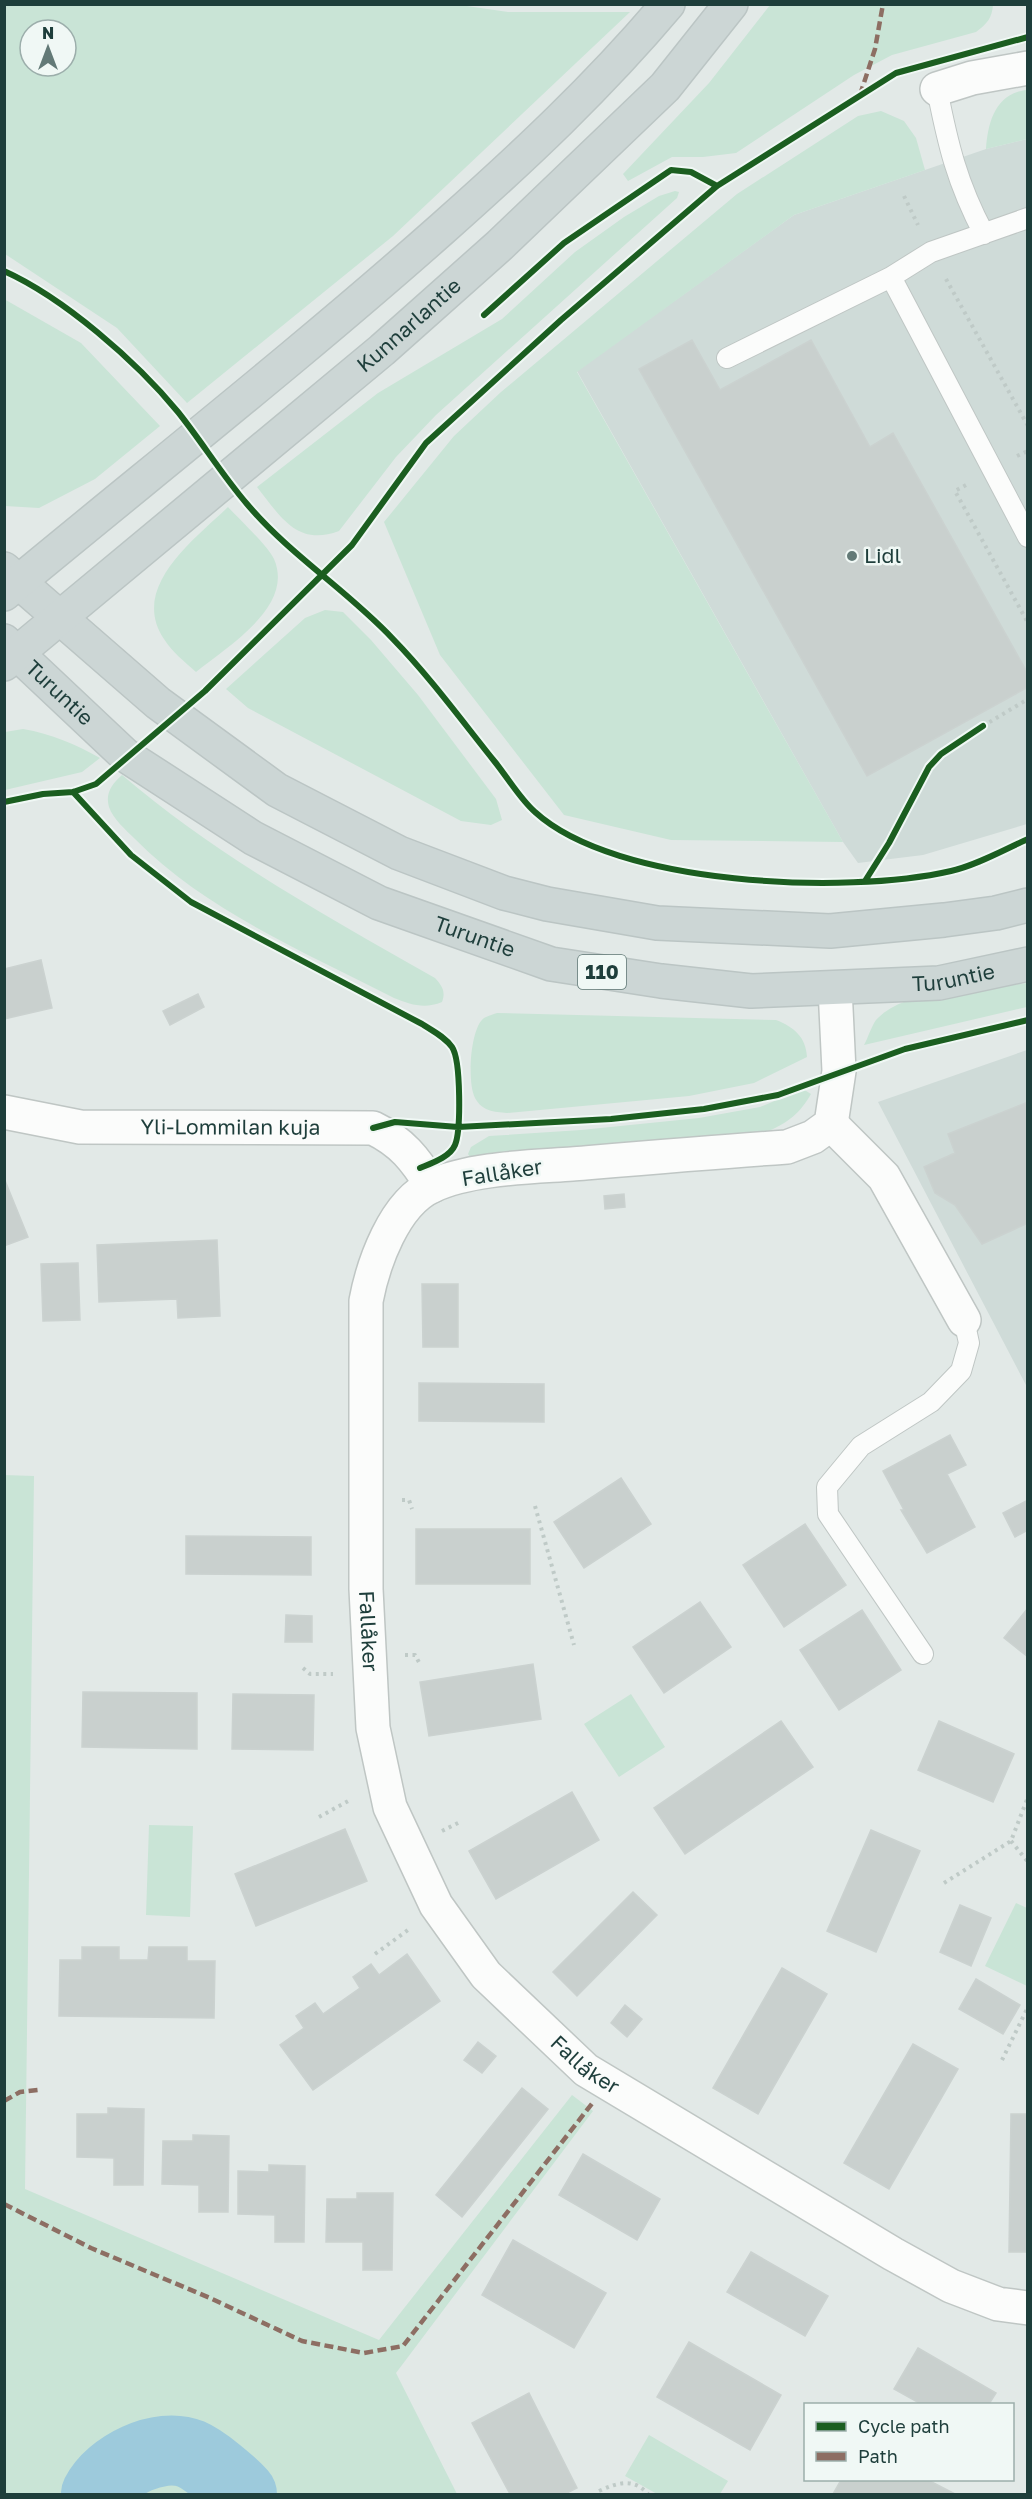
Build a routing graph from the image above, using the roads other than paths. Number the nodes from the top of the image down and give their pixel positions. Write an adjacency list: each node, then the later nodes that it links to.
1 (669, 4): 10 (main road)
2 (732, 4): 11 (main road, Kunnarlantie)
3 (1028, 68): 4 (street)
4 (937, 89): 6 (lane)
5 (1028, 218): 6 (lane)
6 (984, 234): 7 (lane)
7 (891, 277): 8 (lane); 9 (lane)
8 (728, 358)
9 (1028, 537)
10 (9, 581): 11 (main road)
11 (58, 618): 12 (main road, Kunnarlantie); 13 (main road)
12 (9, 653): 15 (main road, Turuntie / 110)
13 (1028, 905)
14 (1028, 964): 15 (main road, Turuntie / 110)
15 (835, 988): 17 (street)
16 (4, 1112): 18 (street, Yli-Lommilan kuja)
17 (831, 1124): 18 (street, Fallåker); 19 (street)
18 (432, 1186): 21 (street, Fallåker)
19 (964, 1320): 20 (lane)
20 (923, 1654)
21 (1028, 2308)

